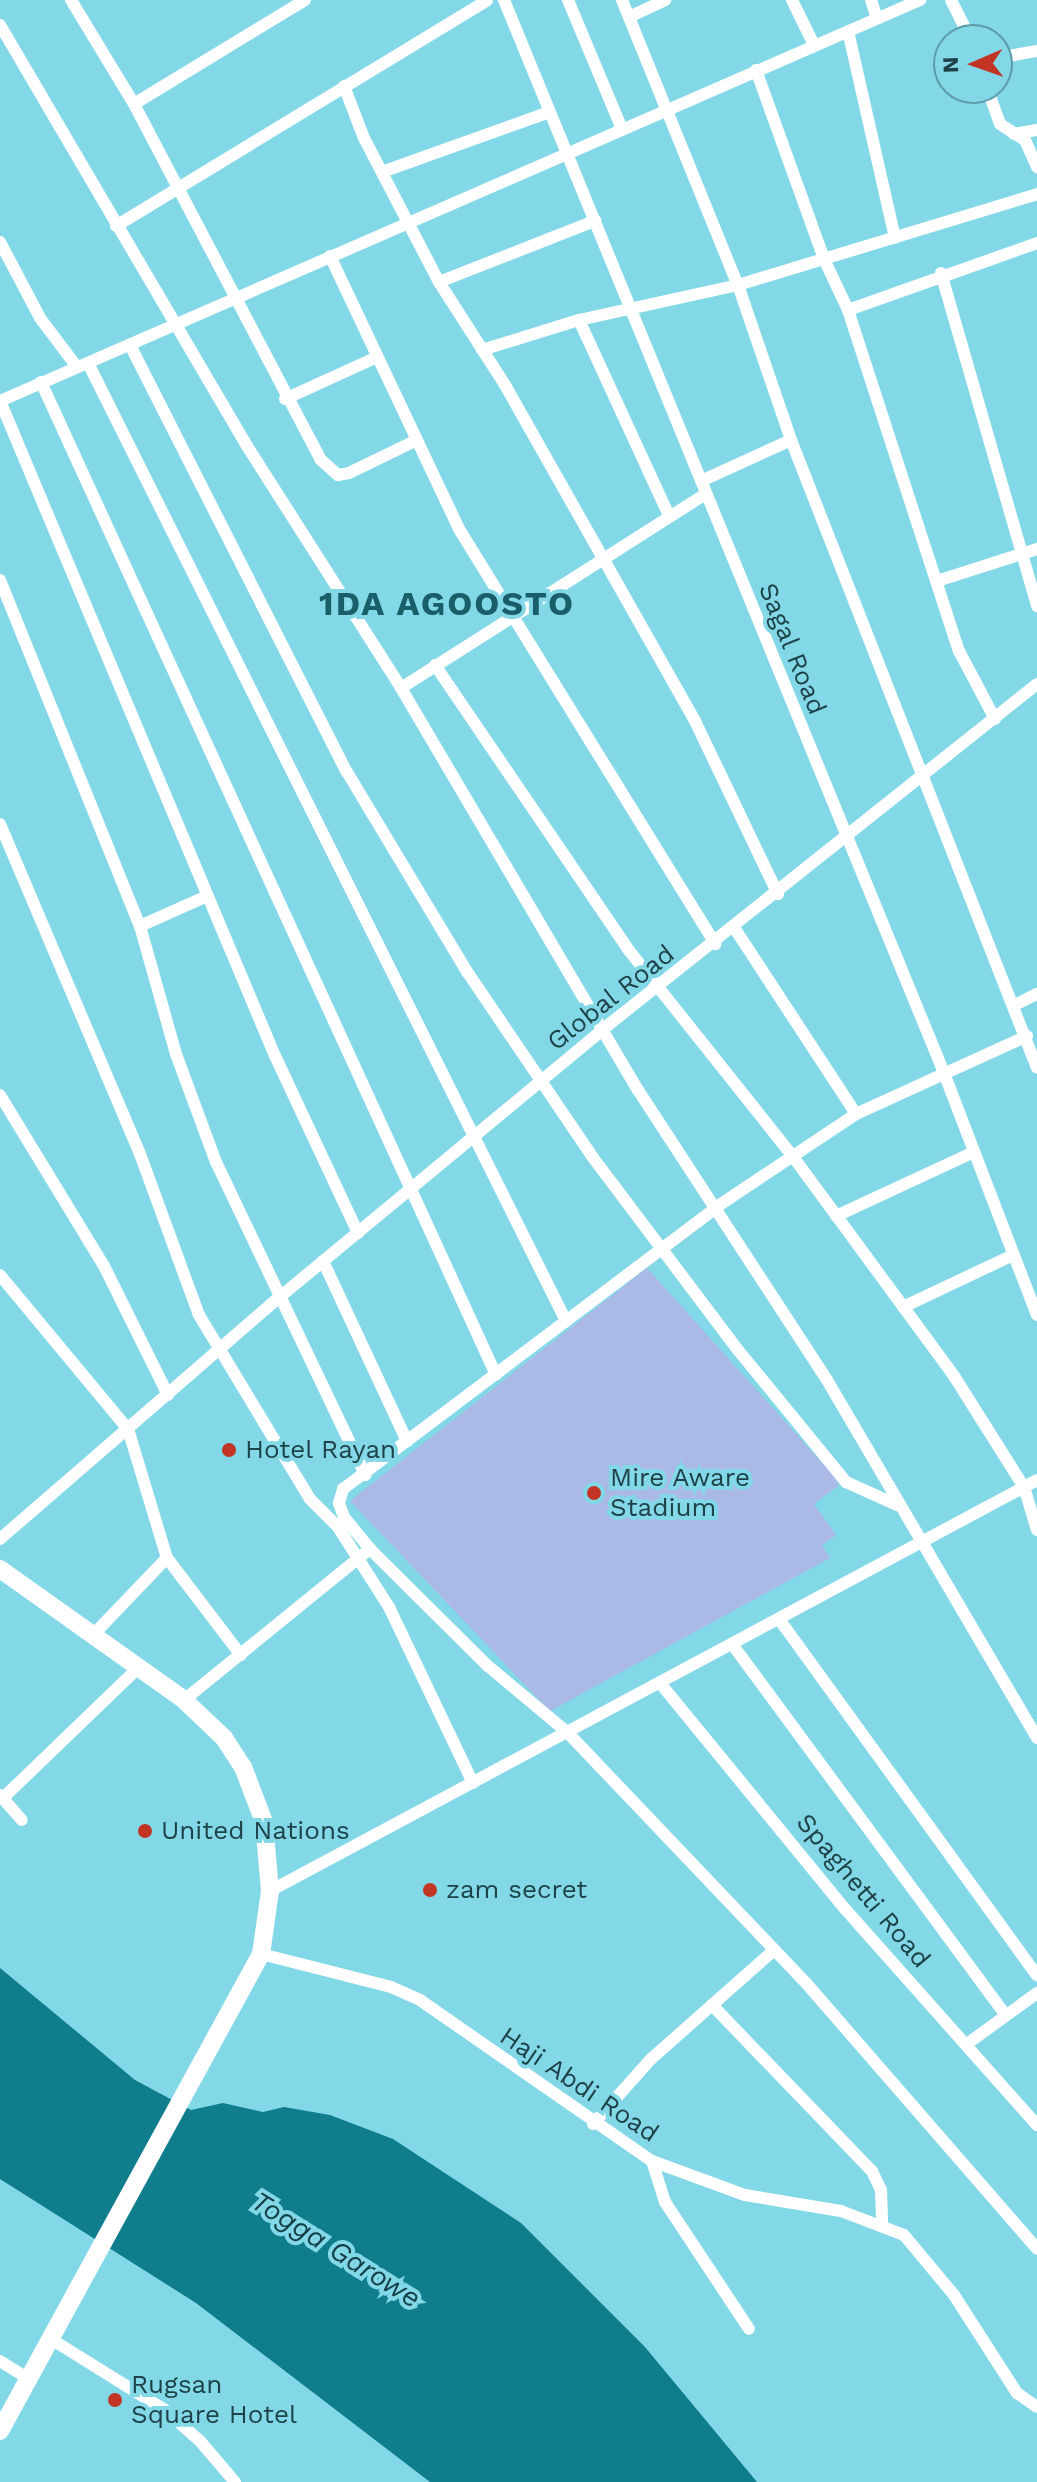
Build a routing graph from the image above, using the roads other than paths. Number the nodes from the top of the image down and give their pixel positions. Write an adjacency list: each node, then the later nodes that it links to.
1 (305, 0): 22 (street)
2 (487, 0): 21 (street)
3 (504, 0): 25 (street, Sagal Road)
4 (568, 0): 26 (street)
5 (622, 0): 12 (street)
6 (665, 0): 12 (street)
7 (792, 0): 17 (street)
8 (871, 0): 13 (street)
9 (920, 0): 13 (street)
10 (951, 0): 14 (street)
11 (77, 2): 22 (street)
12 (629, 17): 24 (street)
13 (877, 18): 16 (street)
14 (963, 24)
15 (0, 25): 36 (street)
16 (848, 31): 17 (street); 37 (street)
17 (814, 45): 20 (street)
18 (1037, 51): 19 (street)
19 (1013, 55)
20 (756, 70): 24 (street); 41 (street)
21 (344, 86): 31 (street); 32 (street)
22 (134, 104): 32 (street)
23 (993, 104): 28 (street)
24 (667, 106): 26 (street); 44 (street)
25 (550, 112): 29 (street, Sagal Road); 31 (street)
26 (622, 129): 29 (street)
27 (1037, 130): 28 (street)
28 (1014, 134): 30 (street)
29 (569, 156): 34 (street, Sagal Road); 35 (street)
30 (1037, 167)
31 (382, 172): 35 (street)
32 (176, 188): 36 (street); 45 (street)
33 (1037, 194): 37 (street)
34 (595, 221): 43 (street); 46 (street, Sagal Road)
35 (410, 222): 40 (street); 43 (street)
36 (116, 226): 49 (street)
37 (895, 238): 41 (street)
38 (0, 242): 53 (street)
39 (1037, 243): 42 (street)
40 (330, 256): 45 (street); 52 (street)
41 (824, 259): 44 (street); 47 (street)
42 (941, 273): 47 (street); 62 (street)
43 (439, 282): 51 (street)
44 (738, 285): 46 (street); 56 (street)
45 (233, 296): 49 (street); 55 (street)
46 (628, 309): 48 (street); 58 (street, Sagal Road)
47 (848, 310): 65 (street)
48 (579, 320): 51 (street); 60 (street)
49 (175, 325): 50 (street); 70 (street)
50 (130, 345): 53 (street); 87 (street)
51 (482, 350): 63 (street)
52 (377, 357): 55 (street); 57 (street)
53 (83, 365): 54 (street); 90 (street)
54 (41, 382): 76 (street); 93 (street)
55 (285, 399): 57 (street)
56 (791, 440): 58 (street); 72 (street)
57 (415, 441): 67 (street)
58 (701, 481): 59 (street, Sagal Road)
59 (706, 494): 60 (street); 74 (street, Sagal Road)
60 (669, 516): 63 (street)
61 (1037, 549): 62 (street)
62 (1023, 554): 65 (street); 66 (street)
63 (600, 557): 67 (street); 75 (street)
64 (0, 580): 77 (street)
65 (937, 581): 71 (street)
66 (1037, 606)
67 (510, 617): 68 (street); 79 (street)
68 (435, 665): 70 (street); 80 (street)
69 (1037, 684): 71 (street, Global Road)
70 (401, 688): 83 (street)
71 (995, 719): 72 (street, Global Road)
72 (926, 774): 74 (street, Global Road); 82 (street)
73 (0, 824): 105 (street)
74 (845, 839): 75 (street, Global Road); 86 (street, Sagal Road)
75 (778, 894): 78 (street, Global Road)
76 (207, 896): 77 (street); 96 (street)
77 (140, 926): 101 (street)
78 (735, 929): 79 (street, Global Road); 89 (street)
79 (715, 944): 80 (street, Global Road)
80 (659, 987): 83 (street, Global Road); 92 (street)
81 (1037, 994): 82 (street)
82 (1015, 1005): 84 (street)
83 (602, 1030): 87 (street, Global Road); 94 (street)
84 (1027, 1036): 85 (street); 86 (street)
85 (1037, 1068)
86 (944, 1073): 89 (street); 91 (street, Sagal Road)
87 (544, 1080): 90 (street, Global Road); 97 (street)
88 (0, 1095): 107 (street)
89 (856, 1114): 92 (street)
90 (473, 1140): 93 (street, Global Road); 104 (street)
91 (972, 1153): 95 (street); 98 (street, Sagal Road)
92 (794, 1158): 94 (street); 95 (street)
93 (409, 1192): 96 (street, Global Road); 106 (street)
94 (718, 1206): 97 (street); 113 (street)
95 (836, 1216): 102 (street)
96 (358, 1233): 99 (street, Global Road)
97 (659, 1250): 104 (street); 113 (street)
98 (1013, 1255): 102 (street); 103 (street, Sagal Road)
99 (323, 1261): 101 (street, Global Road); 109 (street)
100 (0, 1275): 108 (street)
101 (281, 1296): 105 (street, Global Road); 110 (street)
102 (903, 1307): 112 (street)
103 (1037, 1315)
104 (566, 1321): 106 (street)
105 (217, 1351): 107 (street, Global Road); 119 (street)
106 (496, 1375): 109 (street)
107 (168, 1395): 108 (street, Global Road)
108 (128, 1429): 115 (street, Global Road); 118 (street)
109 (407, 1441): 110 (street)
110 (365, 1475): 117 (street)
111 (1037, 1480): 112 (street)
112 (1024, 1487): 114 (street); 116 (street)
113 (897, 1505): 116 (street)
114 (1037, 1530)
115 (0, 1539)
116 (919, 1543): 121 (street); 129 (street)
117 (370, 1549): 119 (street); 128 (street)
118 (167, 1558): 122 (street); 124 (street)
119 (359, 1558): 124 (street); 130 (street)
120 (0, 1569): 122 (main road)
121 (779, 1619): 123 (street); 136 (street)
122 (94, 1634): 125 (main road)
123 (732, 1644): 126 (street); 139 (street)
124 (241, 1655): 127 (street)
125 (139, 1667): 127 (main road); 131 (street)
126 (660, 1683): 128 (street); 140 (street, Spaghetti Road)
127 (184, 1700): 133 (main road)
128 (567, 1732): 130 (street); 134 (street)
129 (1037, 1738)
130 (473, 1783): 133 (street)
131 (1, 1796): 132 (street)
132 (22, 1820)
133 (270, 1891): 135 (main road)
134 (774, 1950): 138 (street); 145 (street)
135 (261, 1954): 141 (street, Haji Abdi Road); 147 (main road)
136 (1037, 1975)
137 (1037, 1993): 139 (street)
138 (712, 2005): 141 (street); 144 (street)
139 (1006, 2015): 140 (street)
140 (967, 2044): 142 (street, Spaghetti Road)
141 (593, 2124): 143 (street, Haji Abdi Road)
142 (1037, 2125)
143 (652, 2161): 144 (street, Haji Abdi Road); 146 (street)
144 (882, 2223): 150 (street, Haji Abdi Road)
145 (1037, 2249)
146 (749, 2329)
147 (51, 2339): 149 (main road); 152 (street)
148 (0, 2361): 149 (street)
149 (29, 2379): 151 (main road)
150 (1037, 2407)
151 (0, 2429)
152 (235, 2482)

